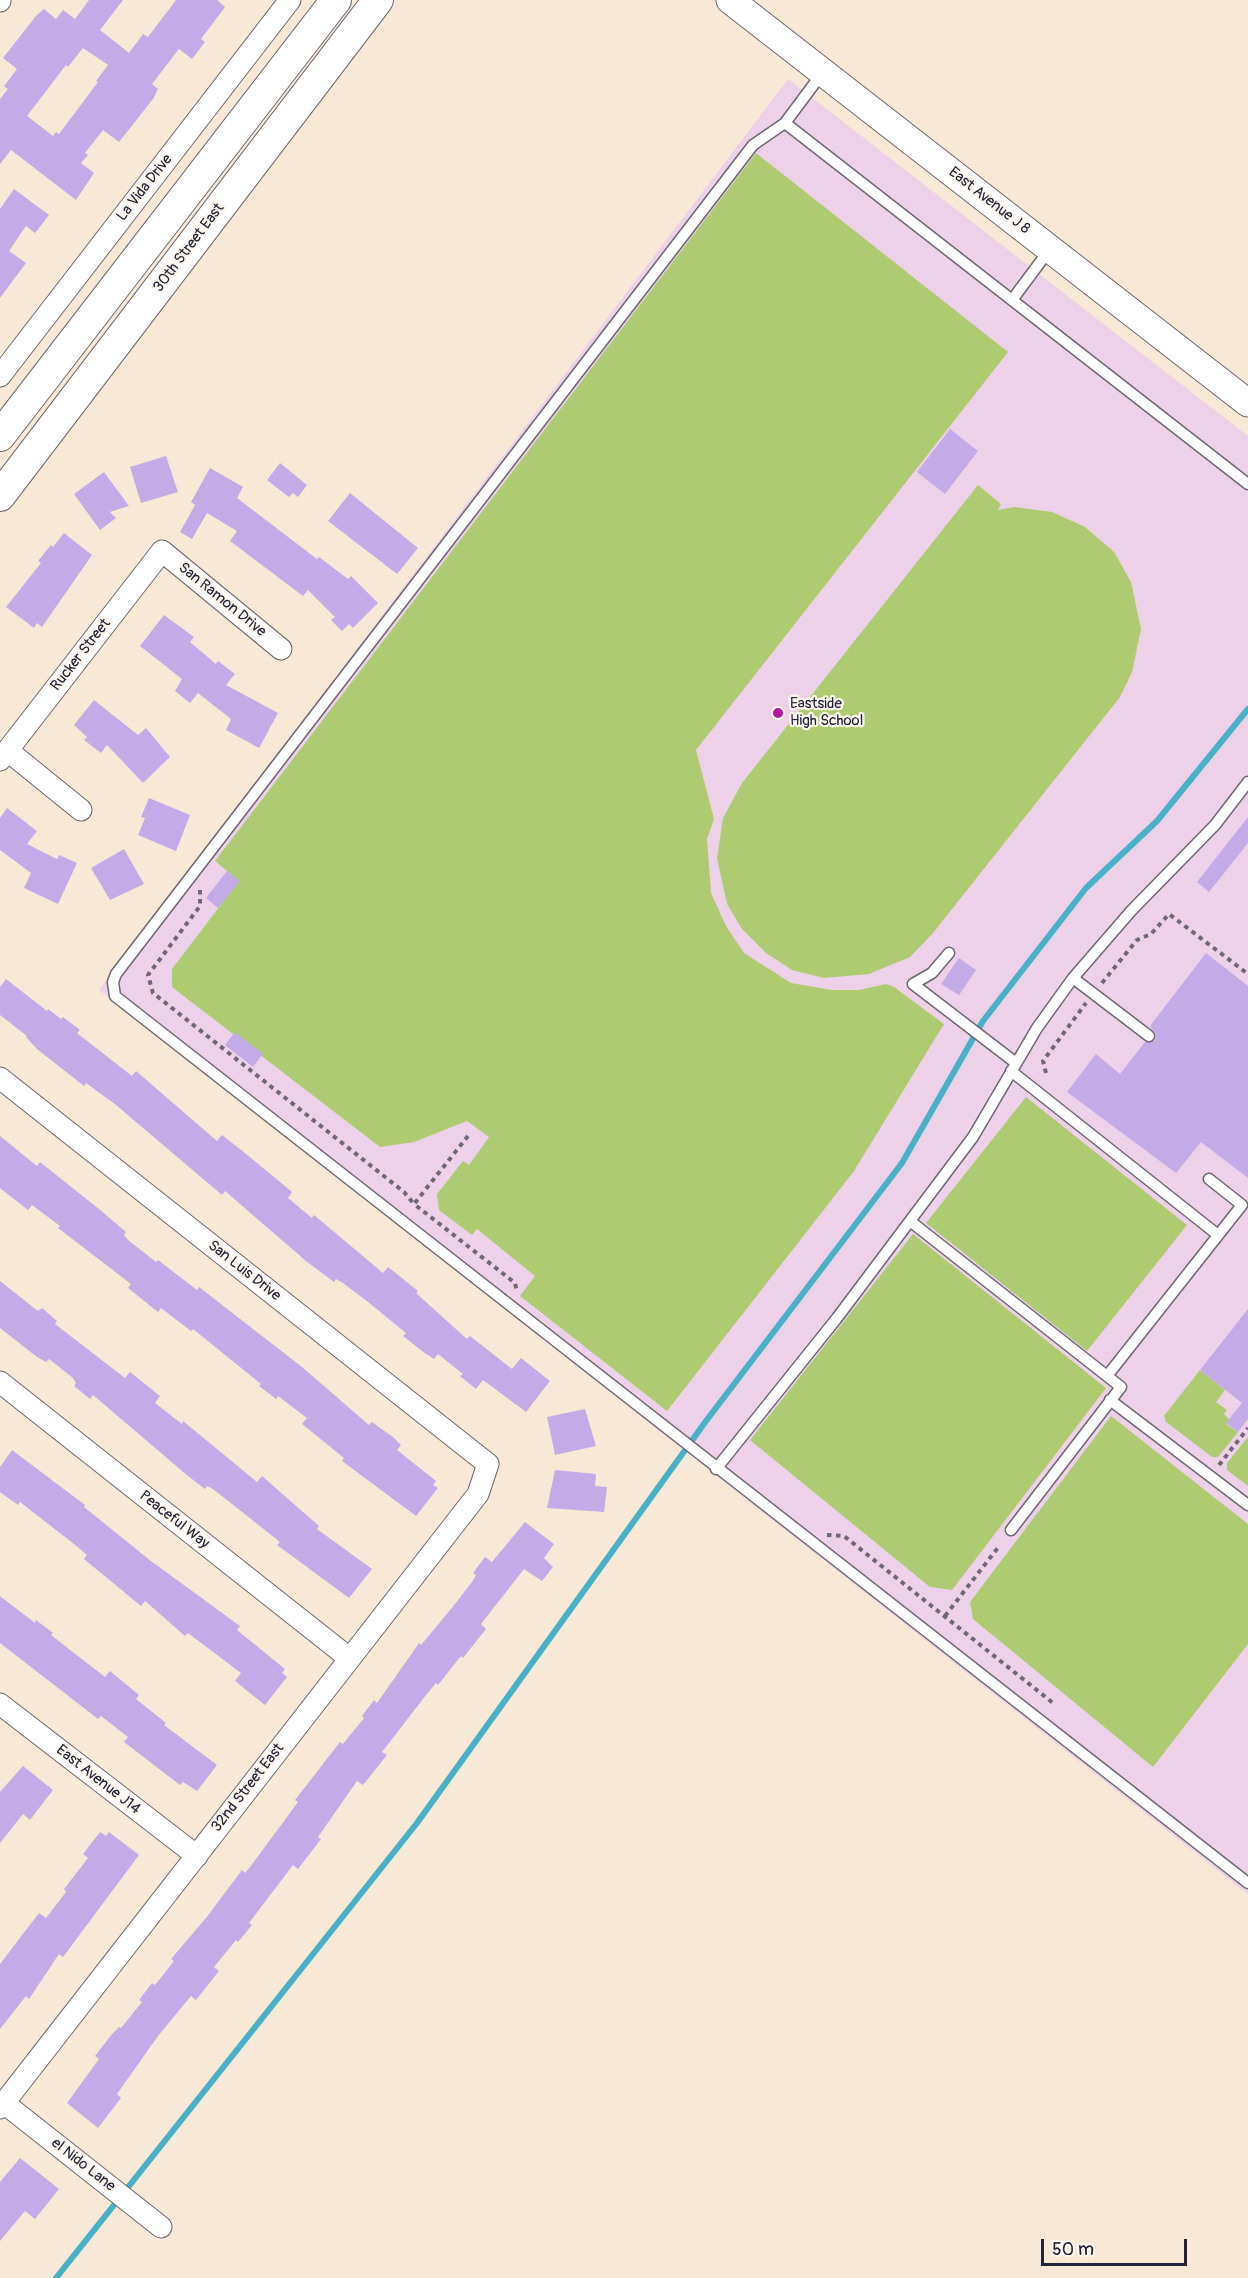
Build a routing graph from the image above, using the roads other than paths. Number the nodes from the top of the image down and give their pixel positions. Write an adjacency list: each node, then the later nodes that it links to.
1 (290, 0): 9 (street, La Vida Drive)
2 (336, 0): 11 (main road)
3 (378, 0): 13 (main road, 30th Street East)
4 (730, 0): 5 (street, East Avenue J 8)
5 (823, 72): 6 (lane); 7 (street, East Avenue J 8)
6 (785, 123): 8 (lane); 32 (lane)
7 (1050, 249): 8 (lane); 10 (street, East Avenue J 8)
8 (1012, 300): 12 (lane)
9 (0, 376)
10 (1248, 403)
11 (0, 435)
12 (1248, 484)
13 (0, 496)
14 (162, 551): 15 (street, San Ramon Drive); 16 (street, Rucker Street)
15 (281, 649)
16 (4, 755): 18 (street)
17 (1248, 782): 20 (lane)
18 (81, 810)
19 (949, 953): 22 (lane)
20 (1073, 978): 21 (lane); 22 (lane)
21 (1149, 1036)
22 (1014, 1067): 26 (lane); 27 (lane)
23 (0, 1078): 31 (street, San Luis Drive)
24 (1209, 1179): 25 (lane)
25 (1245, 1207): 27 (lane)
26 (910, 1221): 28 (lane); 32 (lane)
27 (1218, 1235): 28 (lane)
28 (1107, 1376): 30 (lane)
29 (0, 1382): 35 (street, Peaceful Way)
30 (1110, 1400): 33 (lane); 34 (lane)
31 (488, 1464): 35 (street, 32nd Street East)
32 (716, 1469): 38 (lane)
33 (1248, 1505)
34 (1011, 1530)
35 (349, 1658): 37 (street, 32nd Street East)
36 (1, 1706): 37 (street, East Avenue J14)
37 (196, 1856): 39 (street, 32nd Street East)
38 (1248, 1883)
39 (2, 2105): 40 (street, el Nido Lane)
40 (161, 2227)

